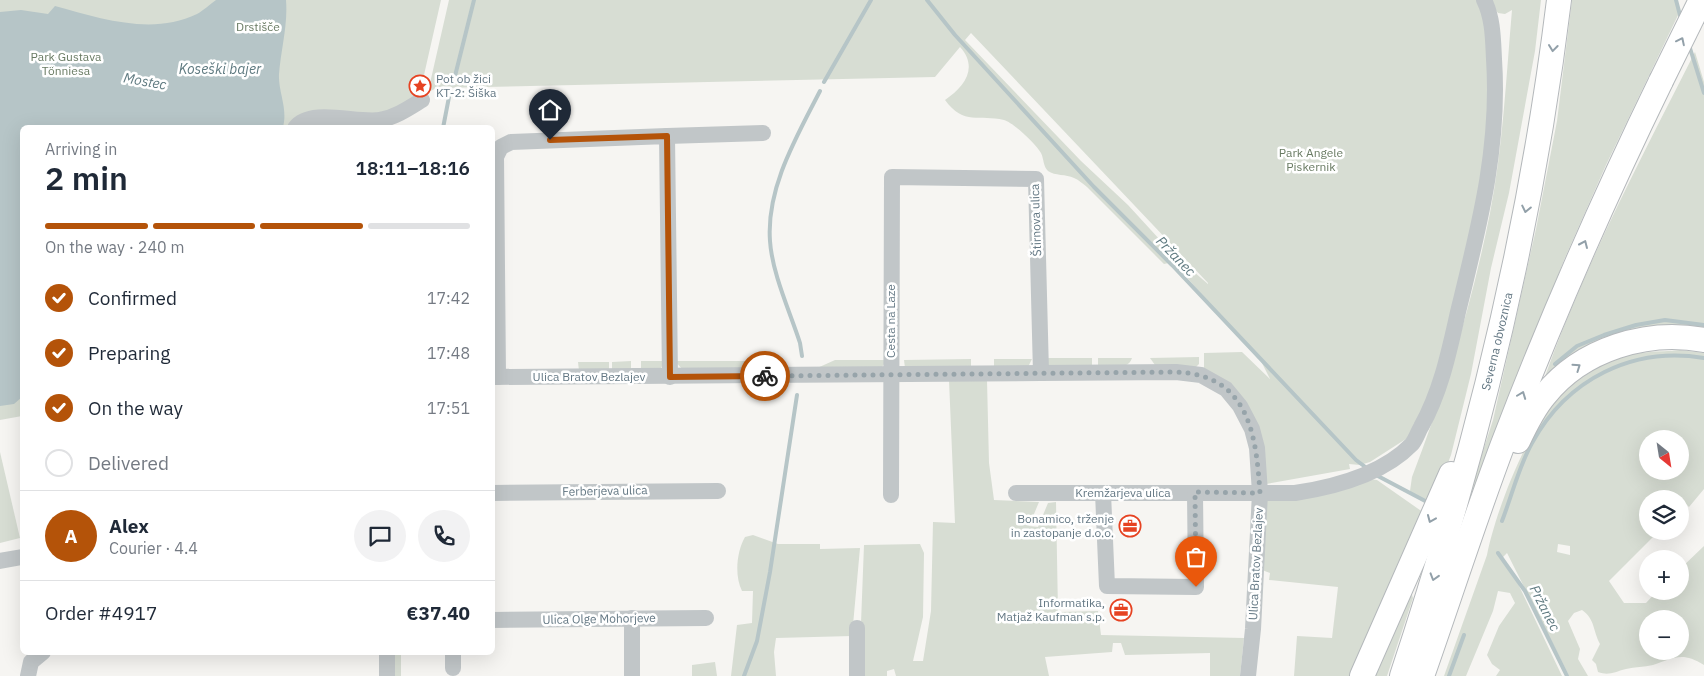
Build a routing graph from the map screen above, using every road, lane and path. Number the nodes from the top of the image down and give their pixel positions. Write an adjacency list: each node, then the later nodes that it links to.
1 (1484, 0): 21 (street)
2 (1559, 0): 15 (highway, Severna obvoznica, one-way to 15)
3 (1699, 0): 4 (highway); 23 (highway, one-way to 3, bridge)
4 (1704, 22)
5 (422, 100): 6 (street)
6 (299, 125)
7 (764, 133): 8 (street)
8 (667, 136): 13 (street); 14 (street)
9 (892, 177): 11 (street, Štirnova ulica); 12 (street, Cesta na Laze)
10 (1704, 340): 23 (highway, one-way to 10)
11 (1041, 373): 12 (street, Ulica Bratov Bezlajev); 21 (street, Ulica Bratov Bezlajev)
12 (891, 375): 13 (street, Ulica Bratov Bezlajev); 22 (street, Cesta na Laze)
13 (670, 377): 14 (street, Ulica Bratov Bezlajev)
14 (495, 378)
15 (1489, 378): 37 (highway, one-way to 37); 38 (highway, Severna obvoznica, one-way to 38)
16 (718, 492): 18 (street, Ferberjeva ulica)
17 (1195, 492): 20 (street, Kremžarjeva ulica); 20 (street); 21 (street, Kremžarjeva ulica)
18 (495, 493)
19 (1016, 493): 20 (street, Kremžarjeva ulica)
20 (1103, 493)
21 (1260, 493): 36 (street, Ulica Bratov Bezlajev)
22 (891, 495)
23 (1481, 506): 39 (highway)
24 (20, 557): 25 (street)
25 (0, 561)
26 (632, 618): 27 (street, Ulica Olge Mohorjeve); 28 (street, Ulica Olge Mohorjeve); 34 (street)
27 (706, 618)
28 (495, 620)
29 (857, 628): 35 (street)
30 (39, 655): 32 (street)
31 (388, 655): 33 (street)
32 (28, 676)
33 (387, 676)
34 (632, 676)
35 (857, 676)
36 (1248, 676)
37 (1362, 676)
38 (1402, 676)
39 (1422, 676)

